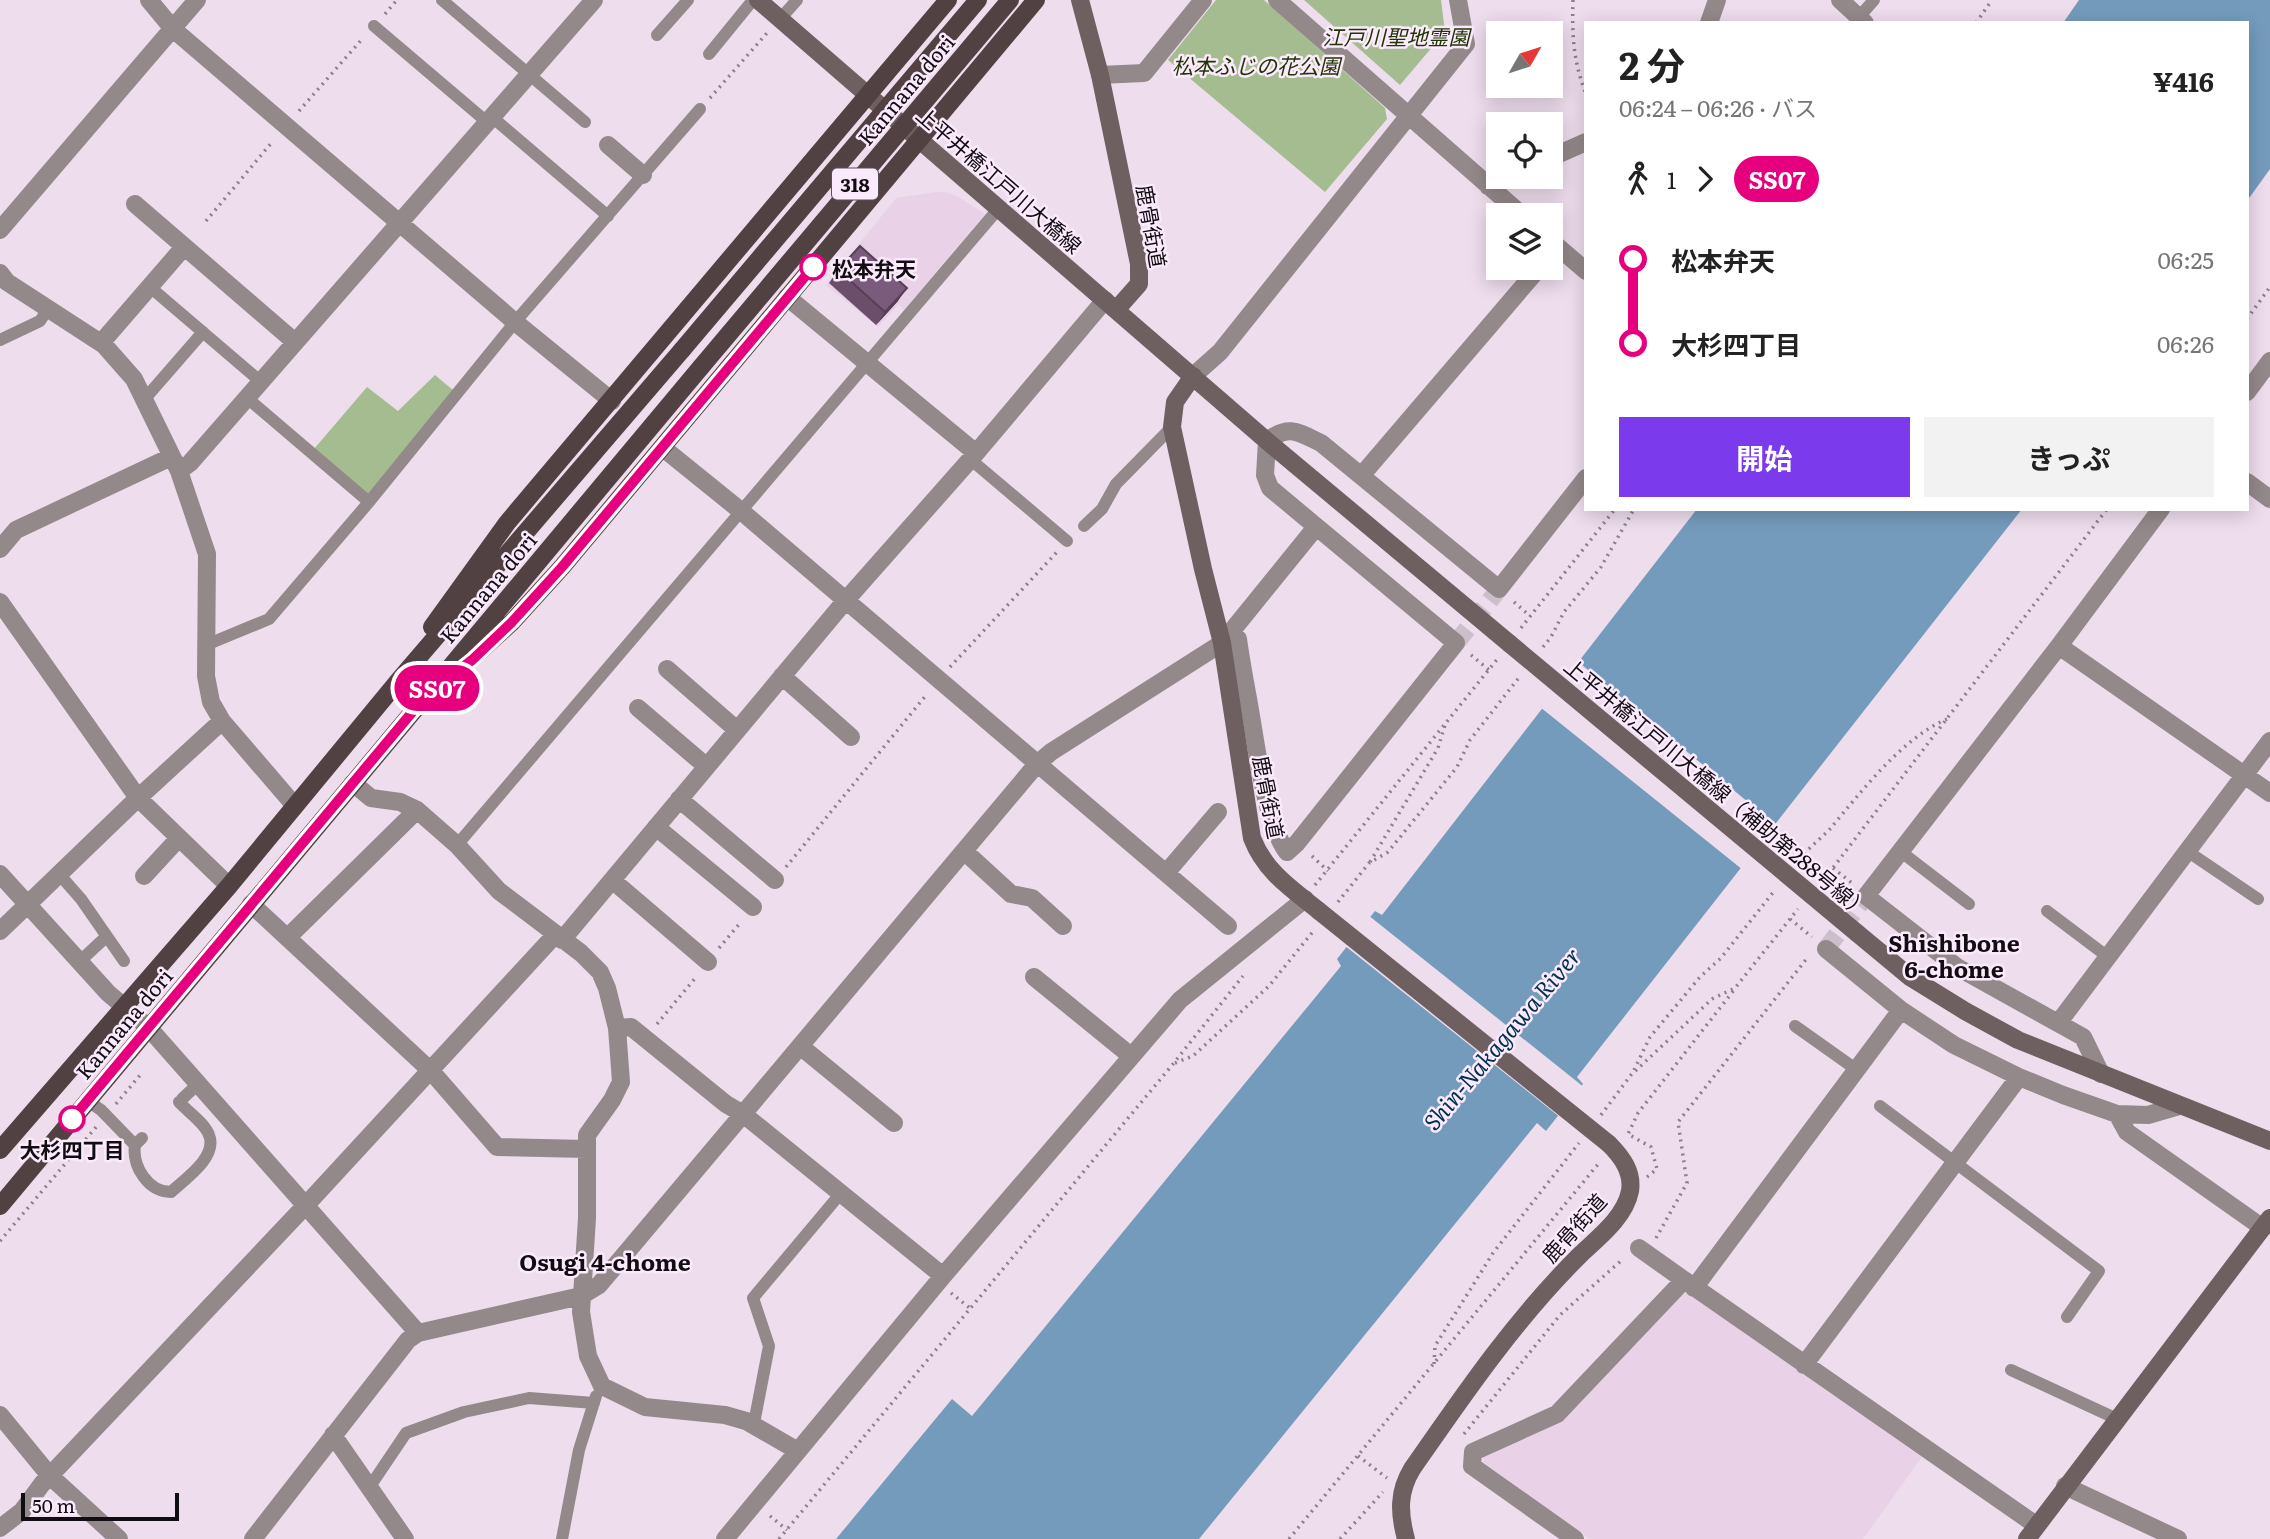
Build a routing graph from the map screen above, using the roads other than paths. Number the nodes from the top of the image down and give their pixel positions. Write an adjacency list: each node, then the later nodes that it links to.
1 (149, 0): 24 (street)
2 (197, 0): 24 (street)
3 (442, 0): 27 (lane)
4 (594, 0): 27 (street)
5 (688, 0): 25 (lane)
6 (753, 0): 26 (lane)
7 (758, 0): 20 (street, 上平井橋江戸川大橋線)
8 (797, 0): 20 (lane)
9 (948, 0): 29 (main road)
10 (978, 0): 92 (main road, Kannana dori / 318, bridge)
11 (1010, 0): 93 (main road, Kannana dori / 318, bridge)
12 (1036, 0): 34 (main road)
13 (1080, 0): 28 (street, 鹿骨街道)
14 (1203, 0): 28 (street)
15 (1277, 0): 31 (street)
16 (1458, 0): 31 (street)
17 (1717, 0): 22 (street)
18 (1840, 0): 21 (street)
19 (1874, 0): 21 (lane)
20 (780, 19): 29 (street, 上平井橋江戸川大橋線)
21 (1862, 20)
22 (1710, 21)
23 (374, 26): 32 (lane)
24 (173, 29): 45 (street); 46 (street)
25 (657, 35)
26 (709, 54)
27 (529, 74): 32 (street); 33 (lane)
28 (1100, 75): 54 (street, 鹿骨街道)
29 (870, 95): 34 (street, 上平井橋江戸川大橋線); 68 (main road)
30 (701, 108): 38 (lane)
31 (1409, 117): 39 (street); 63 (street)
32 (489, 120): 44 (lane); 45 (street)
33 (585, 122)
34 (920, 139): 43 (street, 上平井橋江戸川大橋線); 53 (main road)
35 (1584, 143): 37 (street)
36 (608, 145): 38 (street)
37 (1563, 152)
38 (643, 176): 44 (lane)
39 (1486, 184)
40 (1492, 189): 41 (street)
41 (1508, 203)
42 (135, 204): 47 (street)
43 (999, 208): 54 (street, 上平井橋江戸川大橋線); 62 (lane)
44 (608, 216): 56 (lane)
45 (399, 223): 56 (street); 59 (street)
46 (0, 230)
47 (184, 247): 52 (street); 59 (street)
48 (1563, 252): 49 (street)
49 (1583, 263)
50 (0, 274): 55 (street)
51 (1529, 280): 74 (street)
52 (150, 287): 57 (lane); 60 (street)
53 (788, 297): 62 (street); 71 (main road)
54 (1111, 305): 63 (street); 72 (street)
55 (48, 309): 58 (lane); 60 (street)
56 (514, 322): 68 (street); 78 (lane)
57 (203, 332): 64 (lane); 66 (lane)
58 (0, 340)
59 (295, 342): 64 (street)
60 (101, 343): 66 (street)
61 (2270, 361): 65 (street)
62 (869, 364): 72 (street); 80 (lane)
63 (1193, 376): 69 (street, 鹿骨街道); 70 (street, 上平井橋江戸川大橋線（補助第288号線）)
64 (261, 382): 67 (street)
65 (2249, 389)
66 (142, 398): 73 (street)
67 (247, 398): 73 (street); 78 (lane)
68 (612, 401): 92 (main road)
69 (1172, 427): 81 (lane); 87 (street, 鹿骨街道)
70 (1267, 441): 74 (street); 82 (street); 151 (street, 上平井橋江戸川大橋線（補助第288号線）, bridge)
71 (663, 448): 80 (street); 93 (main road)
72 (973, 456): 83 (lane); 85 (street)
73 (175, 464): 84 (street); 88 (street)
74 (1361, 476): 75 (street)
75 (1584, 481)
76 (2249, 483): 77 (street)
77 (2270, 499)
78 (369, 502): 88 (lane)
79 (2160, 511): 89 (street)
80 (741, 512): 85 (street); 111 (lane)
81 (1084, 526)
82 (1316, 527): 87 (street); 87 (street)
83 (1067, 541)
84 (0, 549)
85 (846, 600): 91 (street); 99 (street)
86 (0, 602): 104 (street)
87 (1226, 637): 99 (street); 122 (street, 鹿骨街道)
88 (206, 645): 95 (street)
89 (2059, 646): 101 (street); 113 (street)
90 (667, 669): 96 (street)
91 (782, 676): 96 (street); 97 (street)
92 (399, 680): 106 (main road, Kannana dori / 318)
93 (424, 698): 102 (main road, Kannana dori / 318)
94 (638, 708): 100 (street)
95 (222, 721): 104 (street); 106 (street)
96 (737, 730): 100 (street)
97 (851, 737)
98 (2270, 741): 101 (street)
99 (1037, 764): 112 (street); 115 (street)
100 (706, 766): 105 (street)
101 (2245, 775): 103 (street); 114 (street)
102 (353, 783): 107 (street); 124 (main road, Kannana dori / 318)
103 (2270, 793)
104 (138, 798): 110 (street); 117 (street)
105 (679, 799): 109 (street); 120 (street)
106 (295, 806): 121 (main road, Kannana dori / 318)
107 (417, 810): 111 (street); 133 (street)
108 (1218, 812): 115 (street)
109 (656, 827): 119 (street); 127 (street)
110 (179, 838): 118 (street); 121 (street)
111 (457, 845): 134 (street)
112 (964, 851): 129 (street); 147 (street)
113 (1900, 851): 125 (lane); 143 (street)
114 (2188, 851): 123 (lane); 136 (street)
115 (1166, 873): 130 (street)
116 (0, 874): 126 (street)
117 (59, 874): 126 (street); 132 (lane)
118 (144, 876)
119 (612, 880): 134 (street); 139 (street)
120 (775, 880)
121 (229, 886): 141 (main road, Kannana dori / 318)
122 (1305, 899): 148 (street); 194 (street, 鹿骨街道, bridge)
123 (2258, 900)
124 (251, 904): 133 (street); 145 (main road, Kannana dori / 318)
125 (1969, 904)
126 (26, 905): 131 (street); 138 (street)
127 (753, 907)
128 (2047, 911): 136 (lane)
129 (1063, 926)
130 (1228, 926)
131 (0, 930)
132 (106, 937): 137 (lane); 138 (lane)
133 (288, 937): 149 (street)
134 (559, 937): 146 (street); 149 (street)
135 (1823, 946): 142 (street)
136 (2108, 957): 143 (street)
137 (124, 961)
138 (79, 962): 141 (street)
139 (708, 962)
140 (1034, 977): 148 (street)
141 (125, 1007): 145 (street); 162 (main road, Kannana dori / 318)
142 (1901, 1010): 150 (street); 152 (street)
143 (2059, 1022): 151 (street)
144 (1795, 1026): 150 (lane)
145 (148, 1027): 153 (street); 154 (main road, Kannana dori / 318)
146 (617, 1028): 157 (street); 161 (street)
147 (800, 1046): 157 (street); 159 (street)
148 (1131, 1056): 169 (street)
149 (431, 1070): 161 (street); 165 (street)
150 (1857, 1070): 170 (street)
151 (2101, 1074): 156 (street, 上平井橋江戸川大橋線（補助第288号線）)
152 (2019, 1077): 158 (street); 163 (street)
153 (198, 1084): 154 (lane); 165 (street)
154 (88, 1101): 166 (main road, Kannana dori / 318)
155 (1880, 1106): 163 (lane)
156 (2179, 1106): 158 (street); 160 (street, 上平井橋江戸川大橋線（補助第288号線）)
157 (743, 1114): 164 (street); 171 (street)
158 (2117, 1114): 167 (street)
159 (894, 1124)
160 (2270, 1141)
161 (587, 1149): 171 (street)
162 (0, 1150)
163 (1956, 1163): 172 (lane); 174 (street)
164 (841, 1193): 169 (street); 180 (lane)
165 (306, 1205): 173 (street); 183 (street)
166 (0, 1206)
167 (2267, 1223): 179 (street)
168 (1639, 1248): 170 (street)
169 (941, 1279): 182 (street)
170 (1689, 1284): 174 (street); 188 (street)
171 (581, 1296): 173 (street); 176 (street)
172 (2067, 1317)
173 (418, 1333): 181 (street)
174 (1804, 1366): 187 (street)
175 (2011, 1370): 179 (lane)
176 (600, 1382): 177 (lane); 180 (street)
177 (594, 1403): 185 (lane); 192 (lane)
178 (0, 1415): 183 (street)
179 (2117, 1419): 184 (street)
180 (752, 1425): 182 (street)
181 (333, 1435): 185 (street); 190 (street)
182 (798, 1451): 193 (street)
183 (50, 1476): 186 (street); 189 (street)
184 (2065, 1486): 187 (street); 195 (street)
185 (369, 1488): 191 (street)
186 (0, 1528)
187 (2032, 1532)
188 (1568, 1537)
189 (119, 1539)
190 (253, 1539)
191 (405, 1539)
192 (562, 1539)
193 (725, 1539)
194 (1406, 1539)
195 (2178, 1539)

